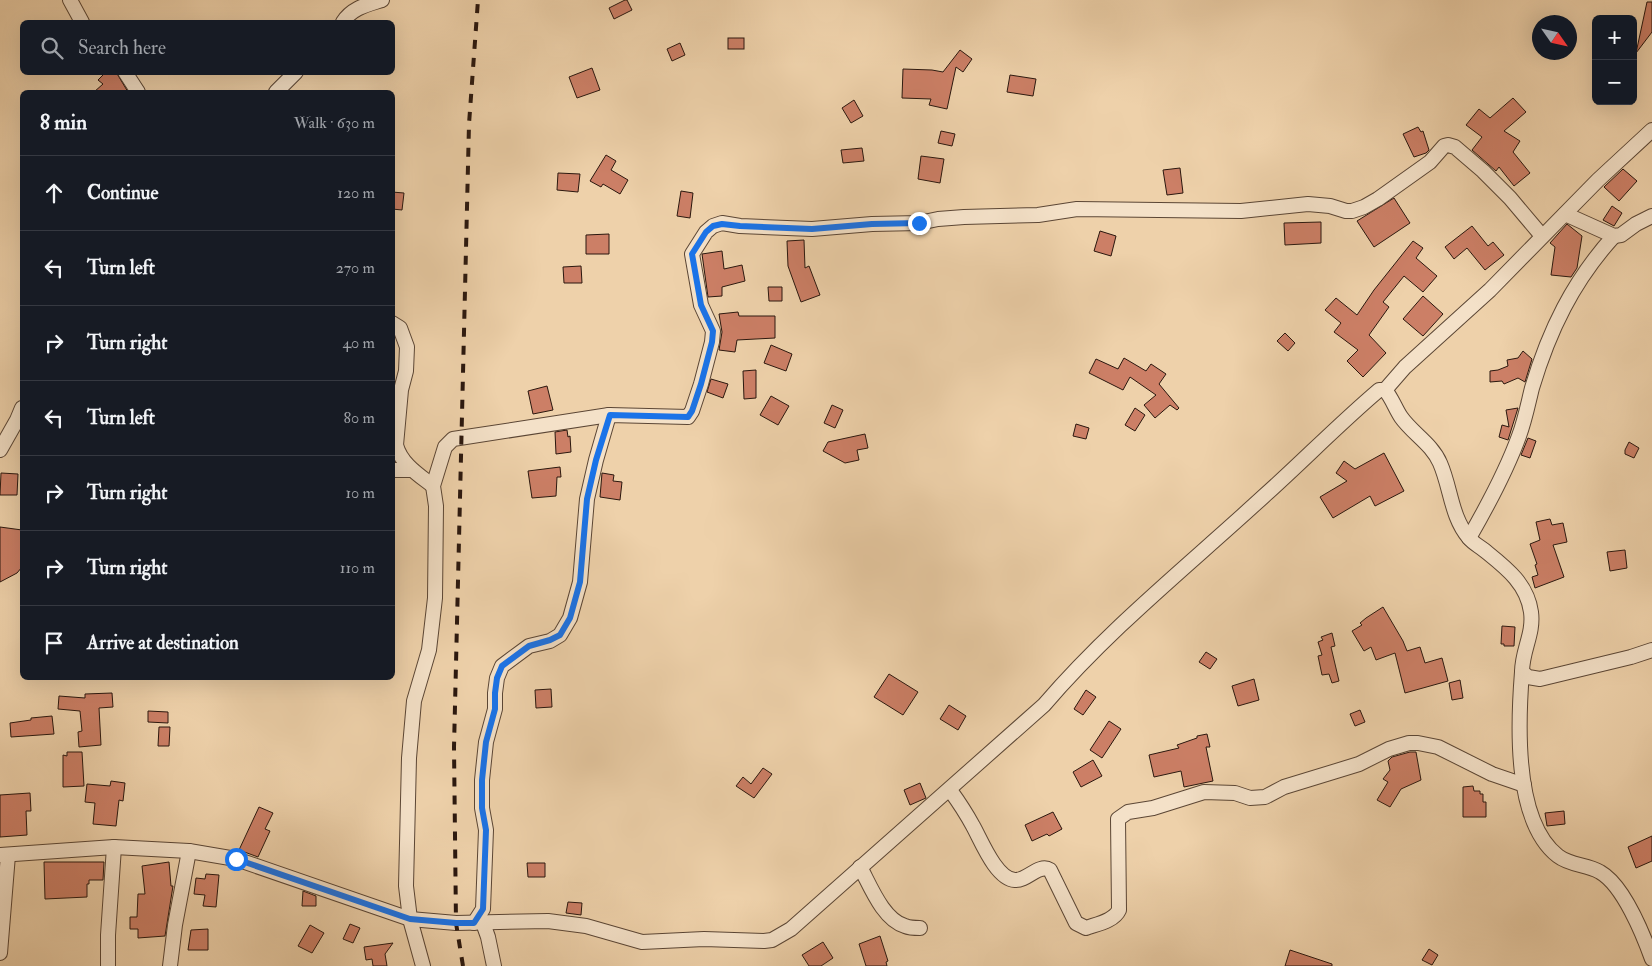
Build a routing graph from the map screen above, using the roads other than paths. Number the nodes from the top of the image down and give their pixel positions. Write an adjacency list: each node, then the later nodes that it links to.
1 (70, 0): 3 (street)
2 (382, 0): 4 (street)
3 (81, 20)
4 (344, 20)
5 (127, 75): 7 (street)
6 (293, 75): 8 (street)
7 (137, 90)
8 (278, 90)
9 (1652, 130): 10 (street)
10 (1565, 214): 12 (street); 13 (street)
11 (1652, 216): 13 (street)
12 (1542, 236): 15 (street); 16 (street)
13 (1614, 236): 22 (street)
14 (395, 325): 20 (street)
15 (1385, 390): 22 (street); 26 (street)
16 (610, 415): 21 (street); 32 (street)
17 (20, 421): 18 (street)
18 (0, 450)
19 (395, 470): 20 (street)
20 (412, 470): 21 (street)
21 (433, 486): 31 (street)
22 (1469, 538): 24 (street)
23 (1652, 650): 24 (street)
24 (1522, 672): 25 (street)
25 (1524, 785): 26 (street); 35 (street)
26 (950, 790): 30 (street)
27 (114, 847): 28 (street); 29 (street); 36 (street)
28 (188, 850): 31 (street); 37 (street)
29 (4, 855): 34 (street)
30 (860, 867): 32 (street); 33 (street)
31 (410, 919): 32 (street); 38 (street)
32 (478, 923): 39 (street)
33 (920, 928)
34 (0, 953)
35 (1652, 958)
36 (108, 966)
37 (170, 966)
38 (423, 966)
39 (494, 966)

